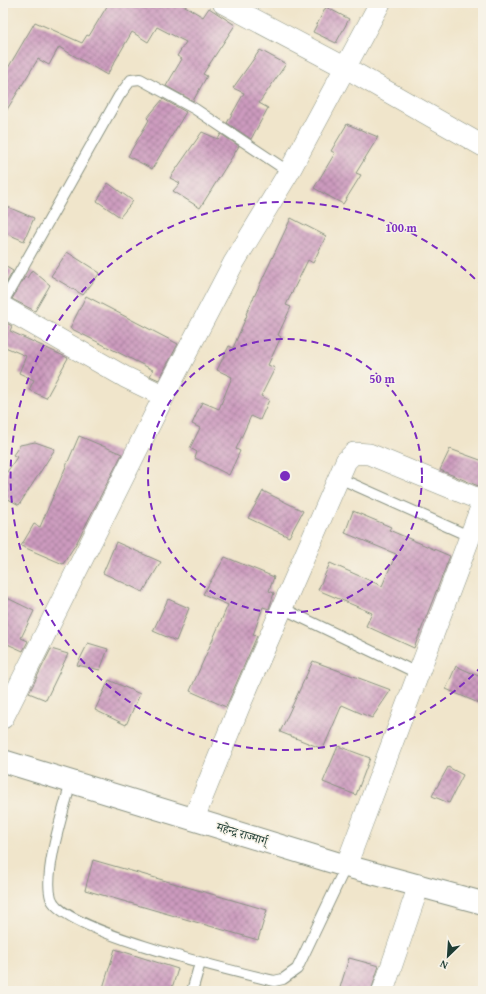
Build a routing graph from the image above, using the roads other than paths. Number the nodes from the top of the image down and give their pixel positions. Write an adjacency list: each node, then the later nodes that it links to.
1 (223, 3): 3 (street)
2 (380, 3): 3 (street)
3 (346, 68): 4 (street); 5 (street)
4 (483, 146)
5 (289, 172): 6 (lane); 8 (street)
6 (3, 302)
7 (3, 307): 8 (street)
8 (164, 396): 14 (street)
9 (339, 478): 10 (street); 11 (lane); 12 (street)
10 (483, 501): 11 (street)
11 (471, 537): 13 (street)
12 (282, 608): 13 (lane); 17 (street)
13 (417, 673): 18 (street)
14 (3, 718)
15 (3, 761): 16 (highway, महेन्द्र राज्मार्ग्)
16 (71, 782): 17 (highway, महेन्द्र राज्मार्ग्); 21 (lane)
17 (194, 818): 18 (highway, महेन्द्र राज्मार्ग्)
18 (346, 866): 19 (highway, महेन्द्र राज्मार्ग्); 21 (lane)
19 (419, 884): 20 (highway, महेन्द्र राज्मार्ग्); 23 (street)
20 (483, 903)
21 (200, 963): 22 (lane)
22 (192, 991)
23 (383, 991)

